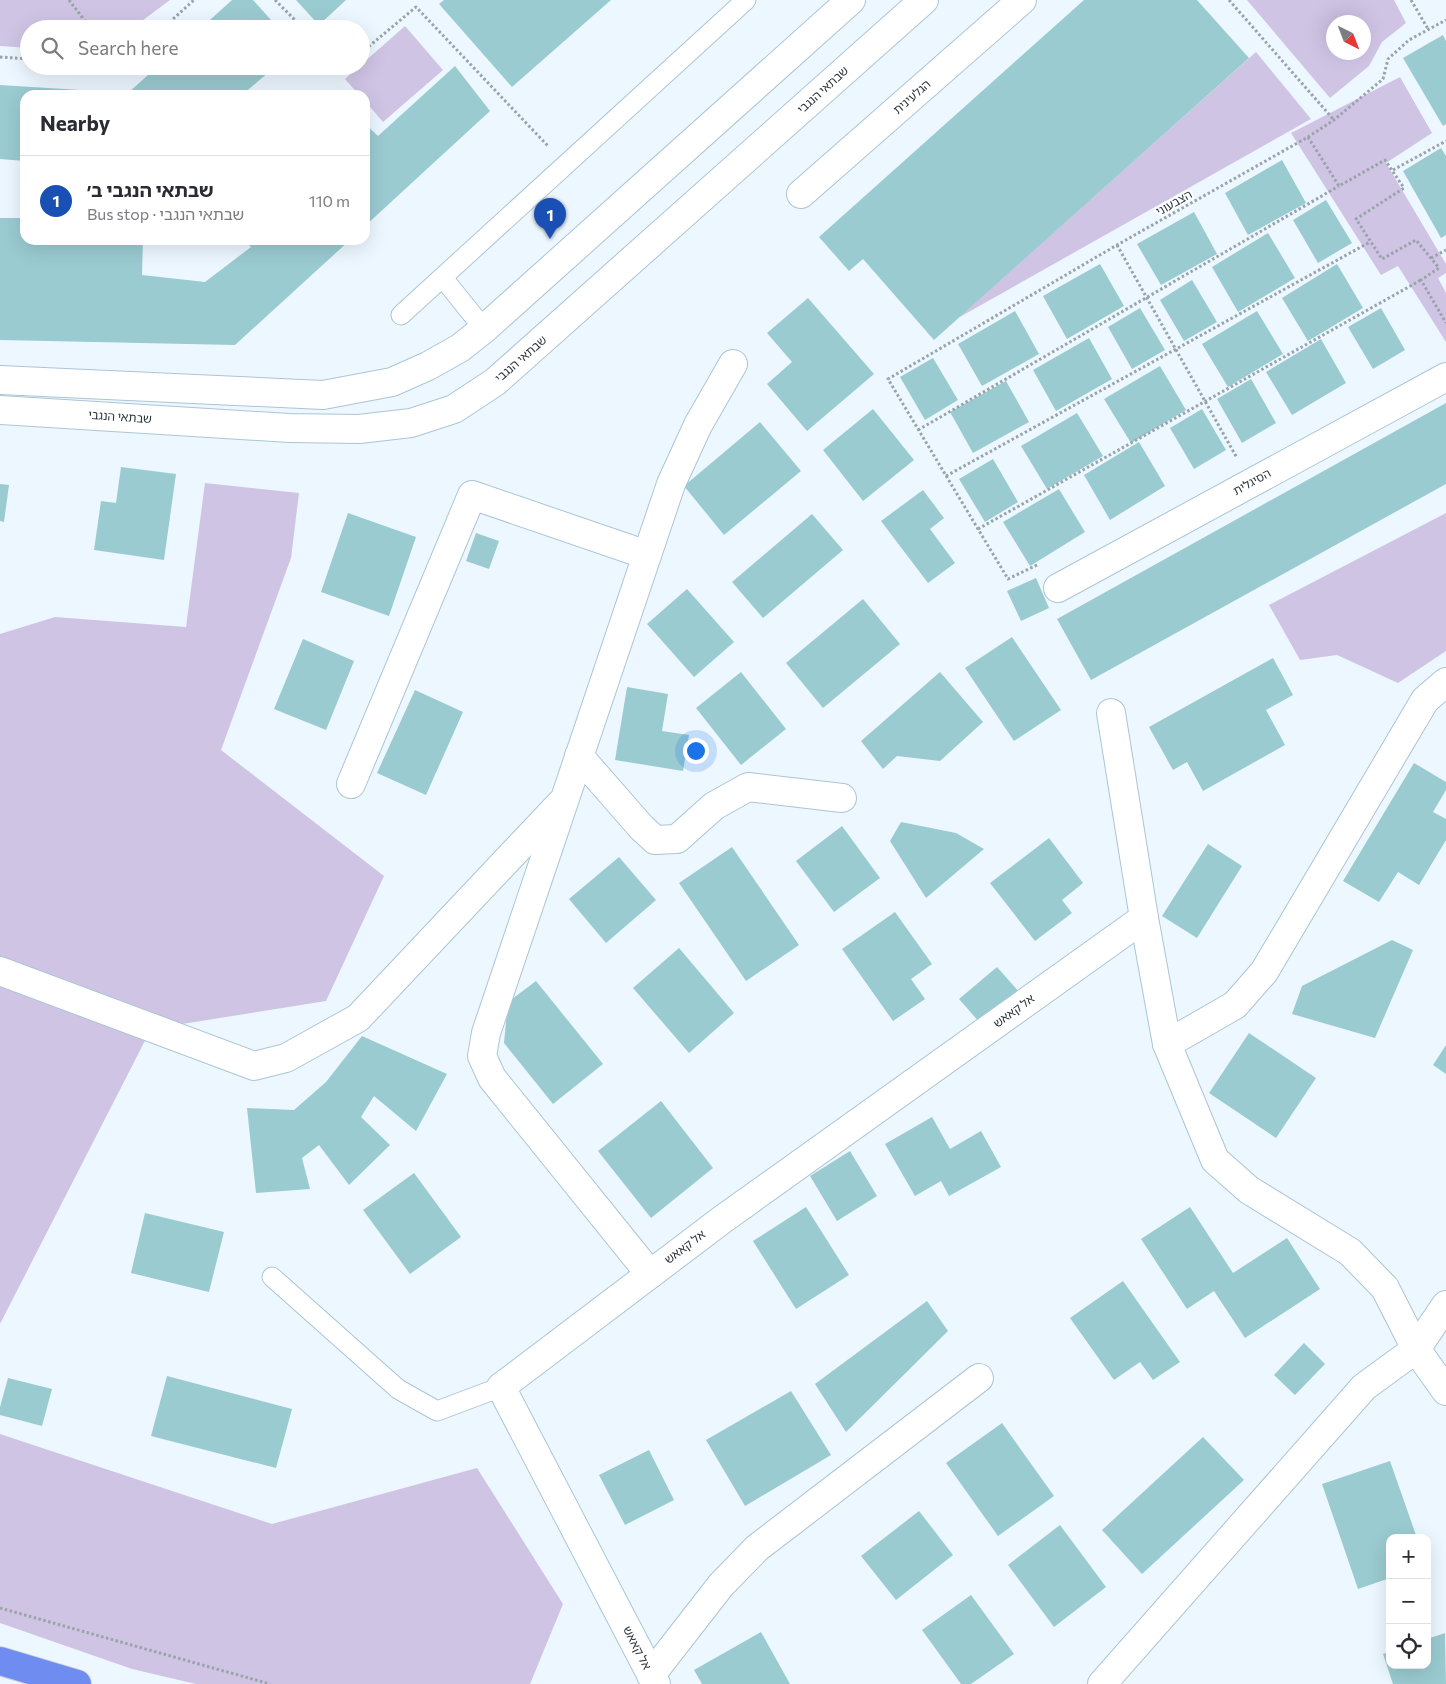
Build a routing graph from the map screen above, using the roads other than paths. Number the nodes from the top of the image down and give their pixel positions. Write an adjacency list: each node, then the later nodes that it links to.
1 (746, 0): 6 (lane)
2 (851, 0): 8 (street)
3 (924, 0): 12 (street, שבתאי הנגבי)
4 (1022, 0): 5 (street, הגלעינית)
5 (801, 194)
6 (443, 278): 7 (lane); 8 (lane)
7 (402, 316)
8 (484, 329): 11 (street)
9 (733, 364): 13 (street)
10 (1446, 377): 14 (street, הסיגלית)
11 (0, 380)
12 (0, 410)
13 (647, 555): 17 (street); 18 (street)
14 (1058, 588)
15 (1446, 682): 23 (street)
16 (1111, 713): 21 (street)
17 (579, 756): 19 (street); 20 (street)
18 (350, 784)
19 (566, 797): 22 (street); 24 (street)
20 (842, 798)
21 (1144, 918): 23 (street); 24 (street, אל קאאש)
22 (0, 971)
23 (1167, 1044): 27 (street)
24 (650, 1274): 29 (street, אל קאאש)
25 (272, 1277): 29 (lane)
26 (1446, 1305): 27 (street)
27 (1416, 1349): 30 (street); 34 (street)
28 (979, 1378): 32 (street)
29 (501, 1387): 32 (street, אל קאאש)
30 (1446, 1391)
31 (0, 1661): 33 (highway)
32 (653, 1679)
33 (77, 1684)
34 (1102, 1684)

